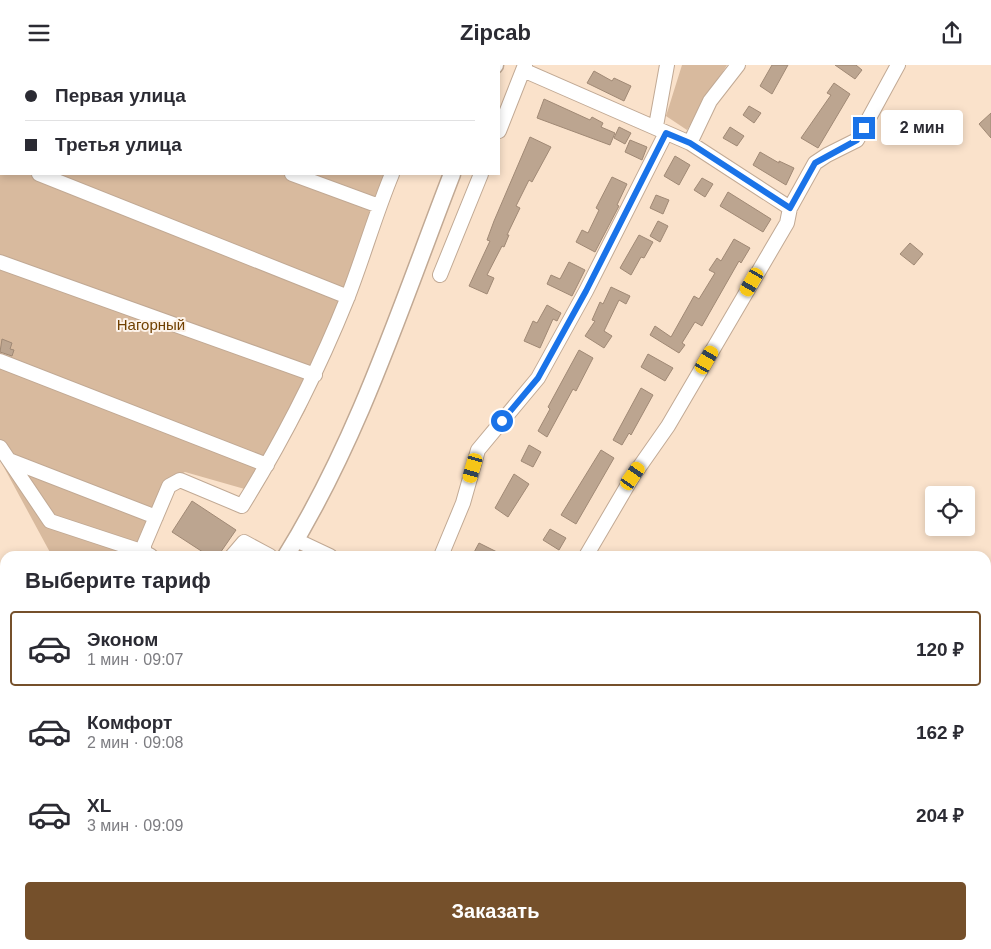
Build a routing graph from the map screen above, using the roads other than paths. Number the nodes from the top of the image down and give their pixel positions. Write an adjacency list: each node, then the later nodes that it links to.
1 (667, 65): 6 (street)
2 (738, 65): 7 (street)
3 (898, 65): 14 (street)
4 (524, 67): 5 (street); 6 (street)
5 (500, 128)
6 (661, 130): 7 (street); 31 (street)
7 (690, 143): 14 (street)
8 (42, 175): 17 (street)
9 (295, 175): 13 (street)
10 (392, 175): 13 (street)
11 (452, 175): 24 (main road)
12 (481, 175): 16 (street)
13 (379, 206): 17 (street)
14 (790, 208): 32 (street)
15 (0, 262): 19 (street)
16 (440, 275)
17 (348, 297): 19 (street)
18 (0, 361): 22 (street)
19 (315, 375): 22 (street)
20 (0, 447): 21 (street)
21 (9, 461): 23 (street); 25 (street)
22 (268, 465): 23 (street)
23 (156, 517): 26 (street)
24 (296, 540): 29 (main road); 30 (street)
25 (138, 551)
26 (147, 551)
27 (236, 551): 28 (street)
28 (261, 551)
29 (289, 551)
30 (319, 551)
31 (443, 551)
32 (589, 551)

